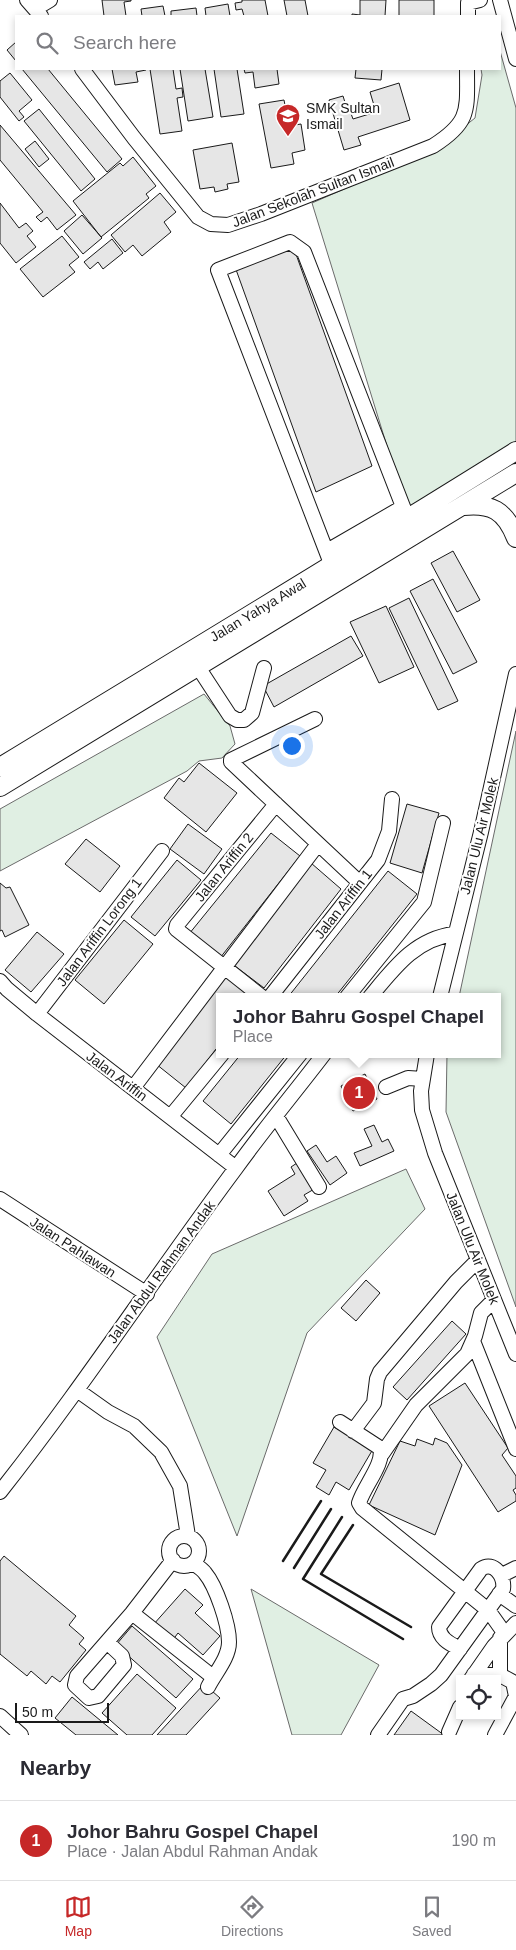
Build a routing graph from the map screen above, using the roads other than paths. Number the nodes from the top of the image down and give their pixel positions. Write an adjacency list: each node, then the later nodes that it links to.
1 (50, 0): 3 (street)
2 (500, 0): 4 (street)
3 (34, 8)
4 (516, 59)
5 (83, 70): 6 (street, Jalan Sekolah Sultan Ismail)
6 (467, 70)
7 (516, 451): 9 (main road, Jalan Yahya Awal)
8 (516, 473): 10 (main road, Jalan Yahya Awal)
9 (401, 502): 12 (main road, Jalan Yahya Awal); 12 (street)
10 (462, 506): 11 (main road); 13 (main road, Jalan Yahya Awal)
11 (516, 538)
12 (326, 549): 17 (main road, Jalan Yahya Awal)
13 (198, 667): 14 (street); 18 (main road, Jalan Yahya Awal)
14 (264, 668)
15 (516, 674): 25 (street, Jalan Ulu Air Molek)
16 (315, 719): 20 (street)
17 (0, 767)
18 (0, 787)
19 (392, 799): 24 (street, Jalan Ariffin 1)
20 (276, 804): 22 (street); 26 (street, Jalan Ariffin 2)
21 (443, 823): 30 (street)
22 (318, 844): 24 (street); 26 (street)
23 (162, 850): 33 (street, Jalan Ariffin Lorong 1)
24 (360, 883): 29 (street, Jalan Ariffin 1)
25 (454, 934): 31 (street); 32 (street, Jalan Ulu Air Molek)
26 (224, 967): 28 (street); 40 (street)
27 (0, 981): 33 (street, Jalan Ariffin)
28 (257, 993)
29 (273, 993)
30 (350, 993)
31 (373, 993)
32 (441, 993)
33 (37, 1014): 40 (street, Jalan Ariffin)
34 (219, 1058): 41 (street)
35 (297, 1058): 43 (street)
36 (321, 1058): 42 (street, Jalan Abdul Rahman Andak)
37 (426, 1058): 38 (street, Jalan Ulu Air Molek)
38 (423, 1079): 39 (street); 47 (street, Jalan Ulu Air Molek)
39 (386, 1087)
40 (132, 1088): 41 (street, Jalan Ariffin)
41 (170, 1116): 43 (street, Jalan Ariffin)
42 (276, 1116): 44 (street, Jalan Abdul Rahman Andak); 45 (street)
43 (219, 1155): 44 (street, Jalan Ariffin)
44 (236, 1168): 48 (street, Jalan Abdul Rahman Andak)
45 (319, 1187)
46 (0, 1199): 48 (street, Jalan Pahlawan)
47 (478, 1260): 49 (street, Jalan Ulu Air Molek); 54 (street)
48 (147, 1294): 52 (street, Jalan Abdul Rahman Andak)
49 (494, 1300): 50 (street); 51 (street, Jalan Ulu Air Molek)
50 (473, 1341): 55 (street); 56 (street)
51 (516, 1354)
52 (77, 1390): 57 (street, Jalan Abdul Rahman Andak); 58 (street)
53 (340, 1422): 54 (street)
54 (354, 1431): 56 (street)
55 (516, 1448)
56 (382, 1454): 63 (street)
57 (0, 1492)
58 (188, 1536): 59 (street); 60 (street)
59 (173, 1560): 60 (street); 67 (street)
60 (193, 1563): 67 (street)
61 (516, 1568): 62 (street)
62 (502, 1575): 63 (street); 64 (street)
63 (464, 1593): 66 (street); 71 (street)
64 (499, 1594): 65 (street); 66 (street)
65 (516, 1606)
66 (488, 1610): 69 (street); 71 (street)
67 (132, 1613): 70 (street)
68 (516, 1623): 69 (street)
69 (503, 1636): 72 (street); 73 (street)
70 (108, 1643)
71 (460, 1649): 79 (street)
72 (474, 1675)
73 (500, 1675)
74 (501, 1676): 80 (street)
75 (0, 1716): 78 (street)
76 (456, 1716): 77 (street)
77 (449, 1732)
78 (21, 1735)
79 (378, 1735)
80 (495, 1735)

